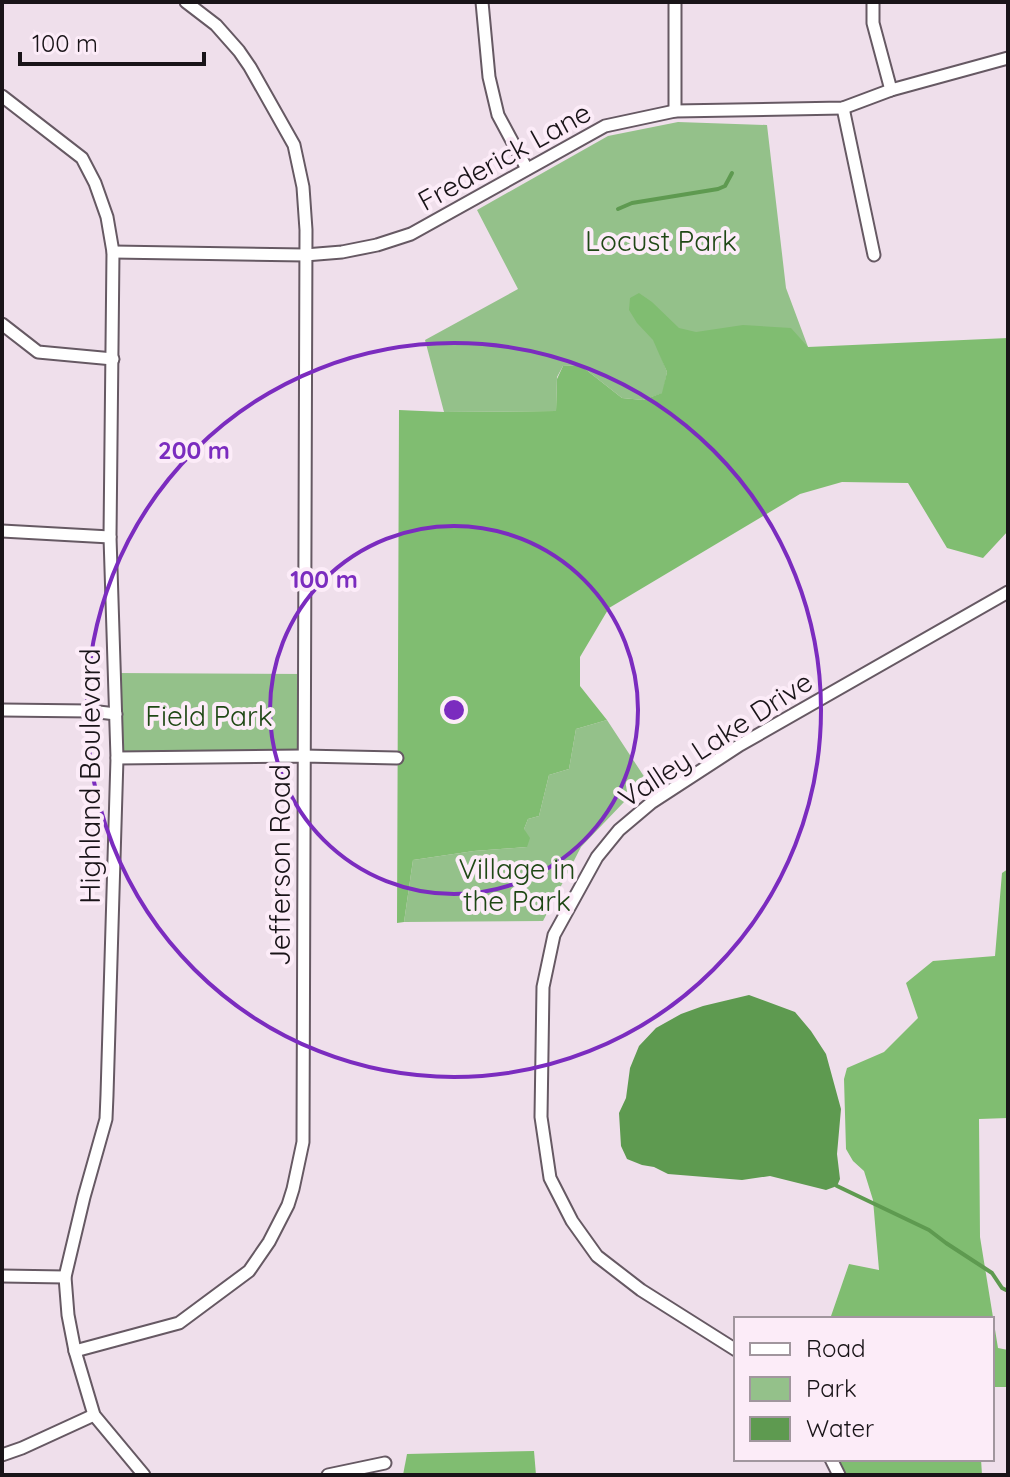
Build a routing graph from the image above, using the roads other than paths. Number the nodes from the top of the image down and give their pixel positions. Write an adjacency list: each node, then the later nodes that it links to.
1 (186, 2): 12 (street, Jefferson Road)
2 (482, 2): 10 (street)
3 (675, 2): 9 (street)
4 (873, 2): 6 (street)
5 (1008, 58): 6 (street, Frederick Lane)
6 (891, 90): 8 (street, Frederick Lane)
7 (2, 96): 11 (street, Highland Boulevard)
8 (843, 108): 9 (street, Frederick Lane); 13 (street)
9 (675, 111): 10 (street, Frederick Lane)
10 (527, 169): 12 (street, Frederick Lane)
11 (113, 252): 12 (street, Frederick Lane); 15 (street, Highland Boulevard)
12 (305, 255): 21 (street, Jefferson Road)
13 (874, 255)
14 (2, 324): 15 (street)
15 (113, 359): 17 (street, Highland Boulevard)
16 (2, 531): 17 (street)
17 (110, 537): 20 (street, Highland Boulevard)
18 (1008, 592): 26 (street, Valley Lake Drive)
19 (2, 710): 20 (street)
20 (116, 714): 22 (street, Highland Boulevard)
21 (303, 756): 22 (street); 23 (street); 27 (street, Jefferson Road)
22 (117, 758): 25 (street, Highland Boulevard)
23 (397, 758)
24 (2, 1276): 25 (street)
25 (65, 1277): 27 (street, Highland Boulevard)
26 (734, 1349)
27 (75, 1351): 28 (street, Highland Boulevard)
28 (94, 1415): 29 (street); 31 (street, Highland Boulevard)
29 (2, 1455)
30 (385, 1463): 32 (street)
31 (144, 1475)
32 (328, 1475)

